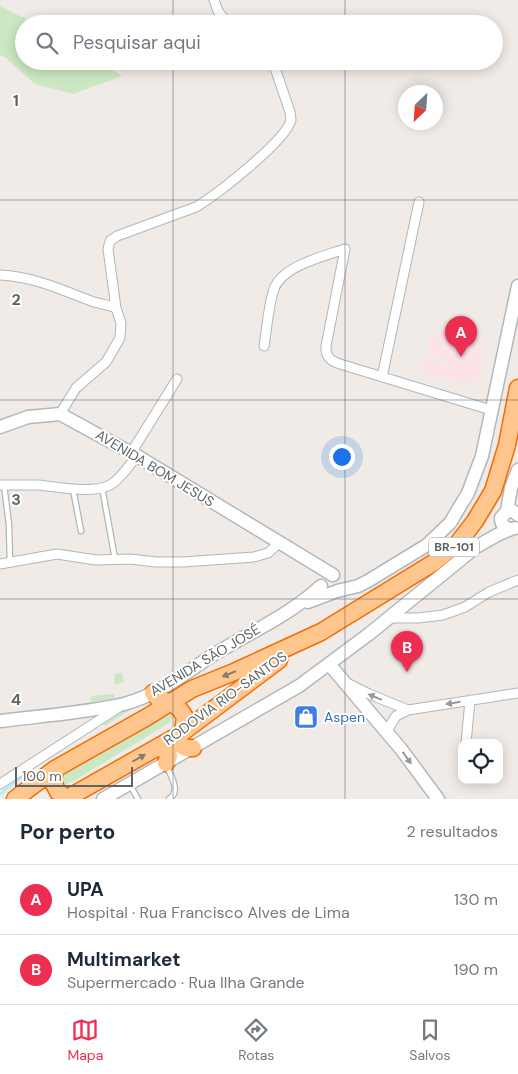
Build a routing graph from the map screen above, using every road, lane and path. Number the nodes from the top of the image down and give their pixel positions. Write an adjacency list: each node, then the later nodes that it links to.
1 (214, 0): 2 (street)
2 (221, 15)
3 (276, 70): 7 (street)
4 (419, 202): 9 (street)
5 (0, 275): 7 (street)
6 (518, 286): 12 (main road, AVENIDA SÃO JOSÉ)
7 (116, 308): 13 (street)
8 (264, 346): 9 (street)
9 (382, 377): 12 (street)
10 (177, 379): 15 (street)
11 (518, 388): 32 (highway, RODOVIA RIO-SANTOS / BR-101)
12 (491, 410): 28 (main road, AVENIDA SÃO JOSÉ)
13 (60, 414): 14 (main road); 15 (main road, AVENIDA BOM JESUS)
14 (0, 427)
15 (134, 454): 18 (street); 22 (main road, AVENIDA BOM JESUS)
16 (518, 470): 20 (main road)
17 (1, 484): 19 (street); 26 (lane)
18 (102, 487): 19 (street); 24 (lane)
19 (73, 489): 21 (lane)
20 (513, 521): 31 (main road)
21 (81, 531)
22 (280, 542): 23 (main road, AVENIDA BOM JESUS); 24 (street)
23 (303, 556): 27 (main road, AVENIDA BOM JESUS); 30 (main road, AVENIDA BOM JESUS)
24 (115, 559): 26 (street)
25 (0, 564): 26 (street)
26 (10, 564)
27 (335, 575): 28 (main road); 30 (main road)
28 (368, 580): 30 (main road, AVENIDA SÃO JOSÉ)
29 (518, 580): 31 (street)
30 (328, 588): 35 (main road, AVENIDA SÃO JOSÉ)
31 (388, 618): 33 (main road)
32 (306, 640): 38 (highway, RODOVIA RIO-SANTOS / BR-101, one-way to 38); 44 (highway, RODOVIA RIO-SANTOS / BR-101)
33 (329, 664): 34 (main road); 47 (main road)
34 (343, 680): 40 (street, one-way to 34); 43 (main road)
35 (152, 693): 38 (highway); 39 (main road, AVENIDA SÃO JOSÉ); 41 (highway)
36 (518, 693): 37 (street)
37 (470, 700): 40 (street, one-way to 40); 45 (street)
38 (171, 703): 41 (highway, RODOVIA RIO-SANTOS / BR-101); 44 (highway)
39 (125, 704): 42 (main road, AVENIDA SÃO JOSÉ); 50 (street)
40 (408, 710): 43 (street)
41 (147, 717): 49 (highway, RODOVIA RIO-SANTOS / BR-101)
42 (0, 722)
43 (386, 732): 57 (main road, one-way to 57)
44 (181, 733): 46 (highway, RODOVIA RIO-SANTOS / BR-101); 47 (highway)
45 (466, 739)
46 (158, 747): 48 (highway); 53 (highway, RODOVIA RIO-SANTOS / BR-101, one-way to 46)
47 (193, 748): 48 (main road)
48 (166, 763): 51 (main road); 56 (lane)
49 (56, 768): 52 (highway, RODOVIA RIO-SANTOS / BR-101); 53 (highway)
50 (0, 784)
51 (129, 784): 54 (main road); 55 (lane)
52 (15, 799)
53 (67, 799)
54 (103, 799)
55 (138, 799)
56 (169, 799)
57 (438, 799)

